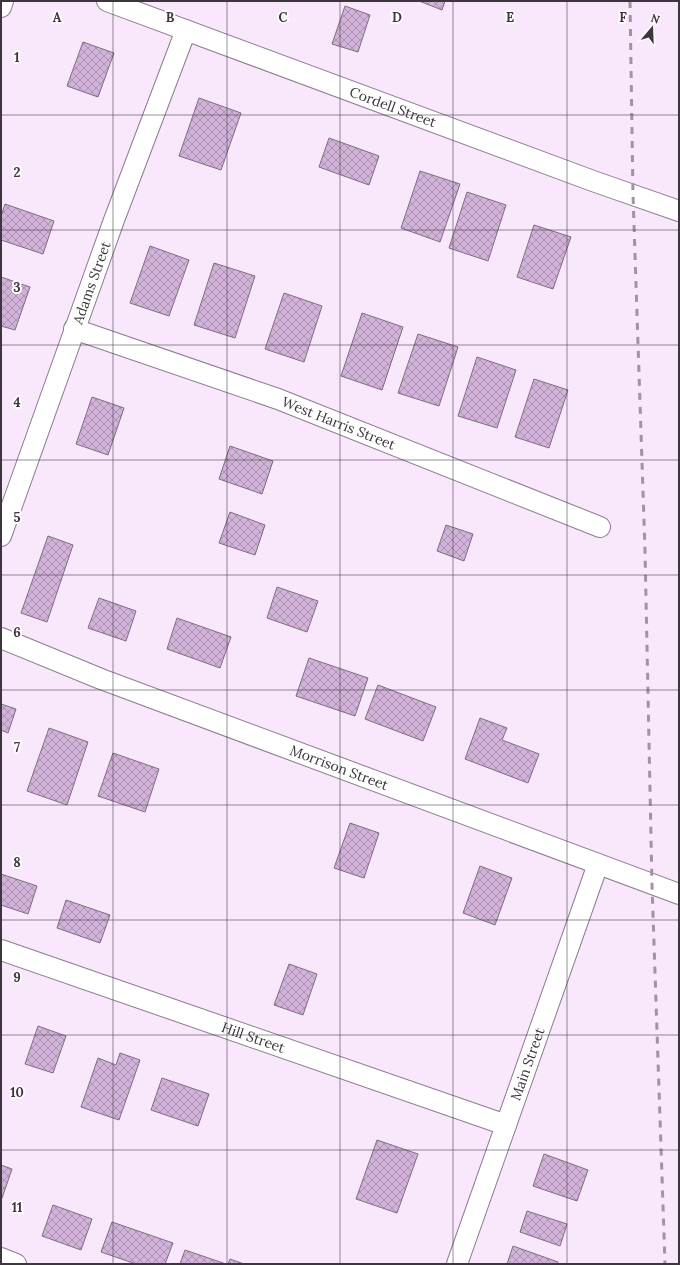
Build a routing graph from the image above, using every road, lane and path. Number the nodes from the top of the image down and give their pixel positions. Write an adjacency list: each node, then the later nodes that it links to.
1 (3, 1): 3 (street)
2 (107, 1): 4 (street, Cordell Street)
3 (1, 7)
4 (186, 30): 5 (street, Cordell Street); 6 (street, Adams Street)
5 (679, 211)
6 (74, 329): 7 (street, West Harris Street); 8 (street, Adams Street)
7 (600, 528)
8 (1, 536)
9 (1, 638): 10 (street, Morrison Street)
10 (598, 864): 11 (street, Morrison Street); 13 (street, Main Street)
11 (679, 894)
12 (1, 950): 13 (street, Hill Street)
13 (506, 1125): 16 (street, Main Street)
14 (1, 1258): 15 (street)
15 (16, 1264)
16 (457, 1264)

